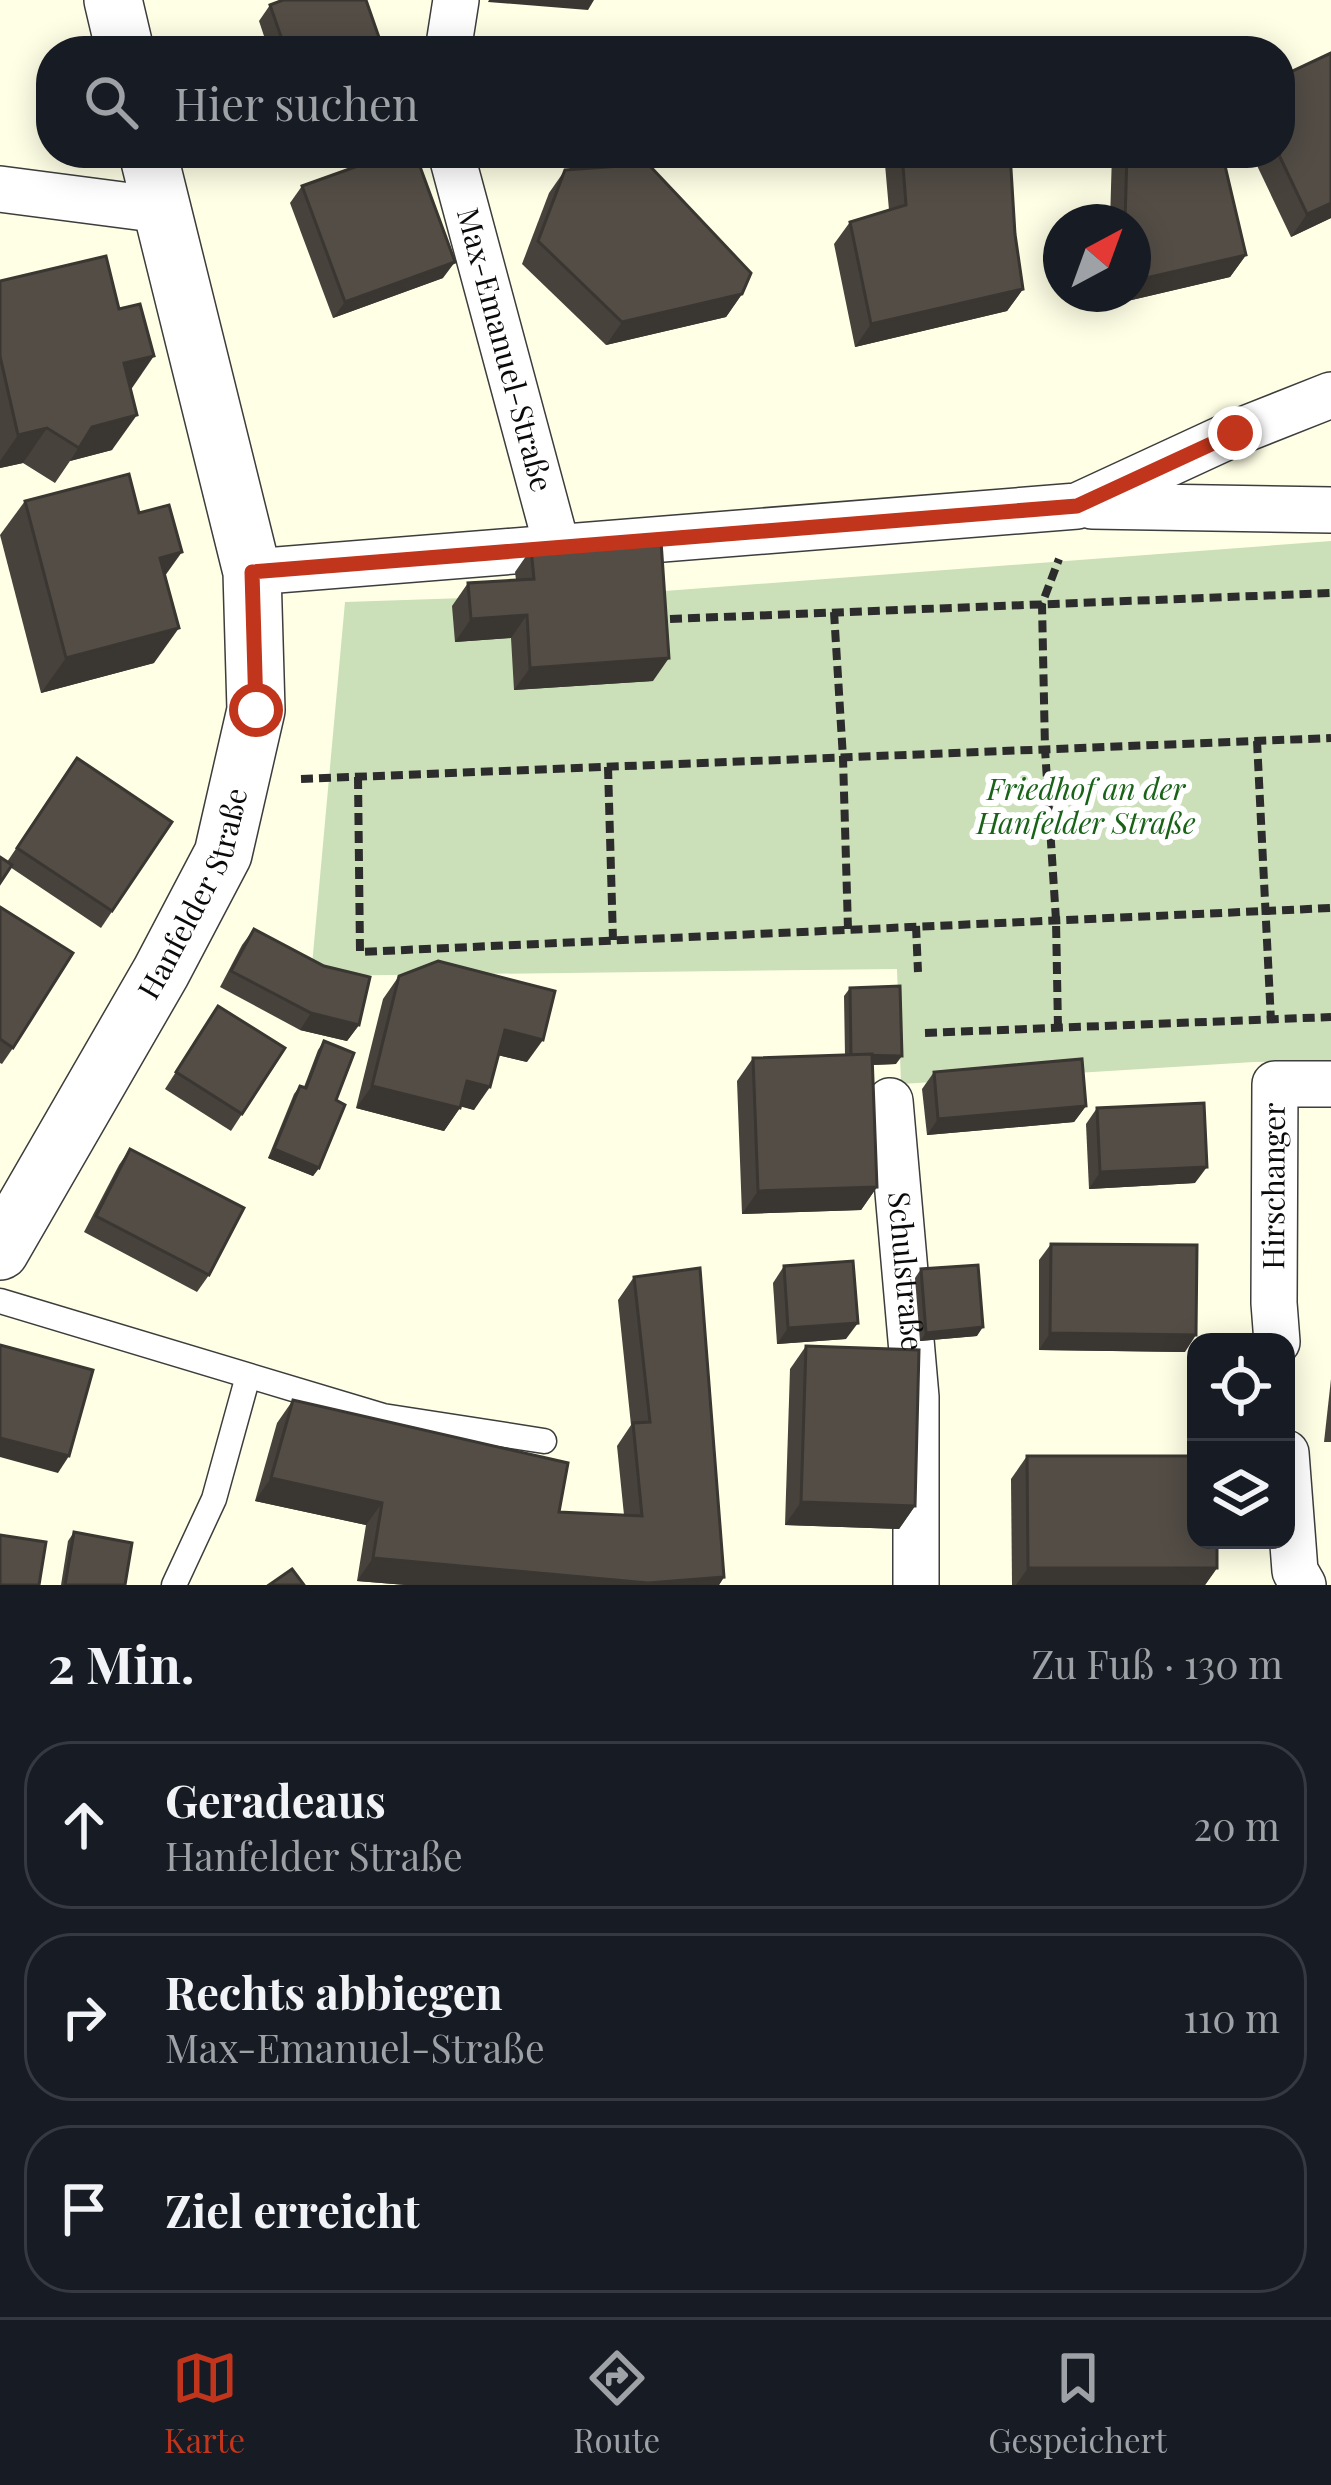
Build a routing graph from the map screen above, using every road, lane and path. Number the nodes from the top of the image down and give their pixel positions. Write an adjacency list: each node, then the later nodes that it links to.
1 (113, 0): 3 (street)
2 (456, 0): 4 (street)
3 (121, 36)
4 (450, 36)
5 (151, 168): 8 (street, Hanfelder Straße)
6 (455, 168): 12 (street, Max-Emanuel-Straße)
7 (0, 189): 8 (street)
8 (161, 210): 13 (street, Hanfelder Straße)
9 (1331, 395): 10 (street)
10 (1077, 506): 11 (street); 12 (street)
11 (1331, 510)
12 (557, 548): 13 (street)
13 (252, 572): 24 (street, Hanfelder Straße)
14 (1331, 592): 15 (path)
15 (1042, 604): 16 (path); 20 (path)
16 (834, 612): 17 (path); 21 (path)
17 (670, 619)
18 (1331, 738): 19 (path)
19 (1257, 741): 20 (path); 26 (path)
20 (1045, 749): 21 (path); 27 (path)
21 (843, 758): 22 (path); 29 (path)
22 (608, 766): 23 (path); 30 (path)
23 (358, 777): 24 (path); 30 (path)
24 (239, 782): 39 (street, Hanfelder Straße)
25 (1331, 908): 26 (path)
26 (1266, 910): 27 (path); 33 (path)
27 (1056, 920): 28 (path); 34 (path)
28 (916, 926): 29 (path); 31 (path)
29 (848, 929): 30 (path)
30 (614, 940)
31 (918, 972)
32 (1331, 1017): 33 (path)
33 (1271, 1019): 34 (path); 36 (path)
34 (1058, 1028): 35 (path)
35 (925, 1033)
36 (1275, 1084): 37 (street, Hirschanger); 41 (street, Hirschanger)
37 (1331, 1084)
38 (890, 1101): 46 (street, Schulstraße)
39 (0, 1251)
40 (0, 1301): 42 (lane)
41 (1276, 1333)
42 (248, 1376): 43 (lane); 45 (lane)
43 (544, 1441)
44 (1293, 1549): 47 (street)
45 (174, 1585)
46 (916, 1585)
47 (1303, 1585)

